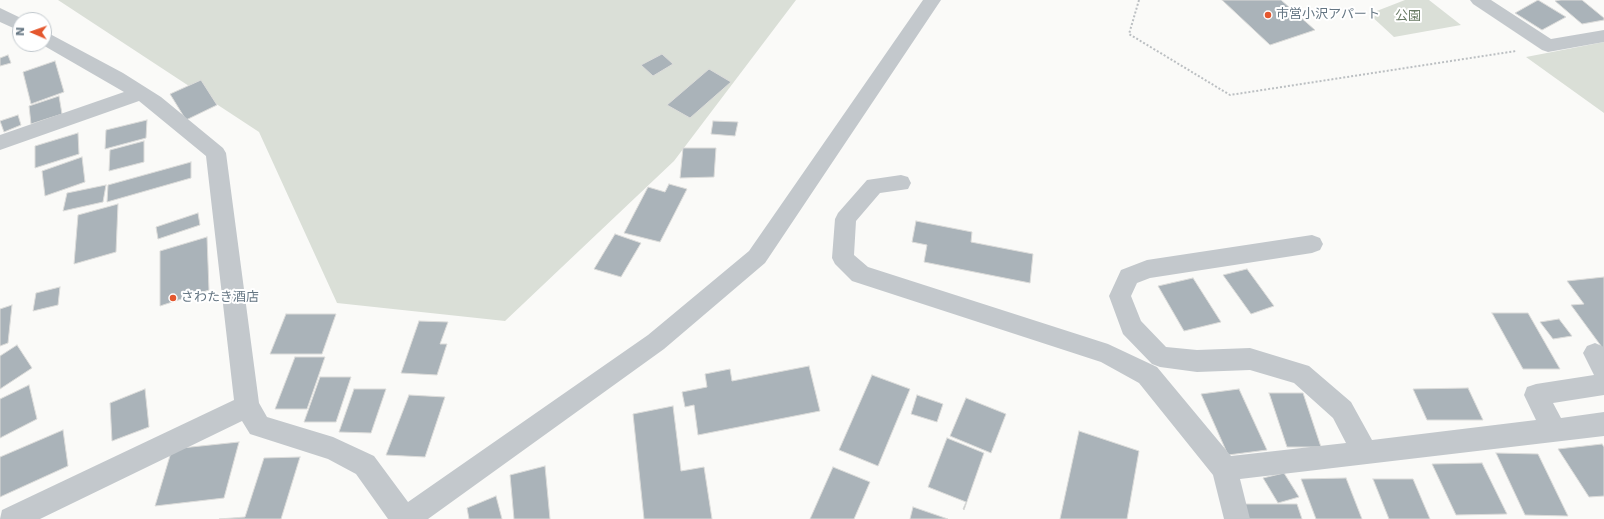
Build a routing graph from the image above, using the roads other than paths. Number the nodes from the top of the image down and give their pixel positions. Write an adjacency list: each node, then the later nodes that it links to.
1 (932, 0): 18 (street)
2 (1479, 0): 5 (street)
3 (0, 14): 4 (street)
4 (12, 21)
5 (1604, 36)
6 (52, 42): 7 (street)
7 (139, 94): 8 (street); 12 (street)
8 (0, 143)
9 (901, 183): 16 (street)
10 (1312, 244): 15 (street)
11 (1604, 383): 14 (street)
12 (247, 406): 17 (street); 18 (street)
13 (1604, 424): 14 (street)
14 (1554, 430): 15 (street)
15 (1365, 452): 16 (street)
16 (1225, 469): 19 (street)
17 (11, 519)
18 (405, 519)
19 (1237, 519)

